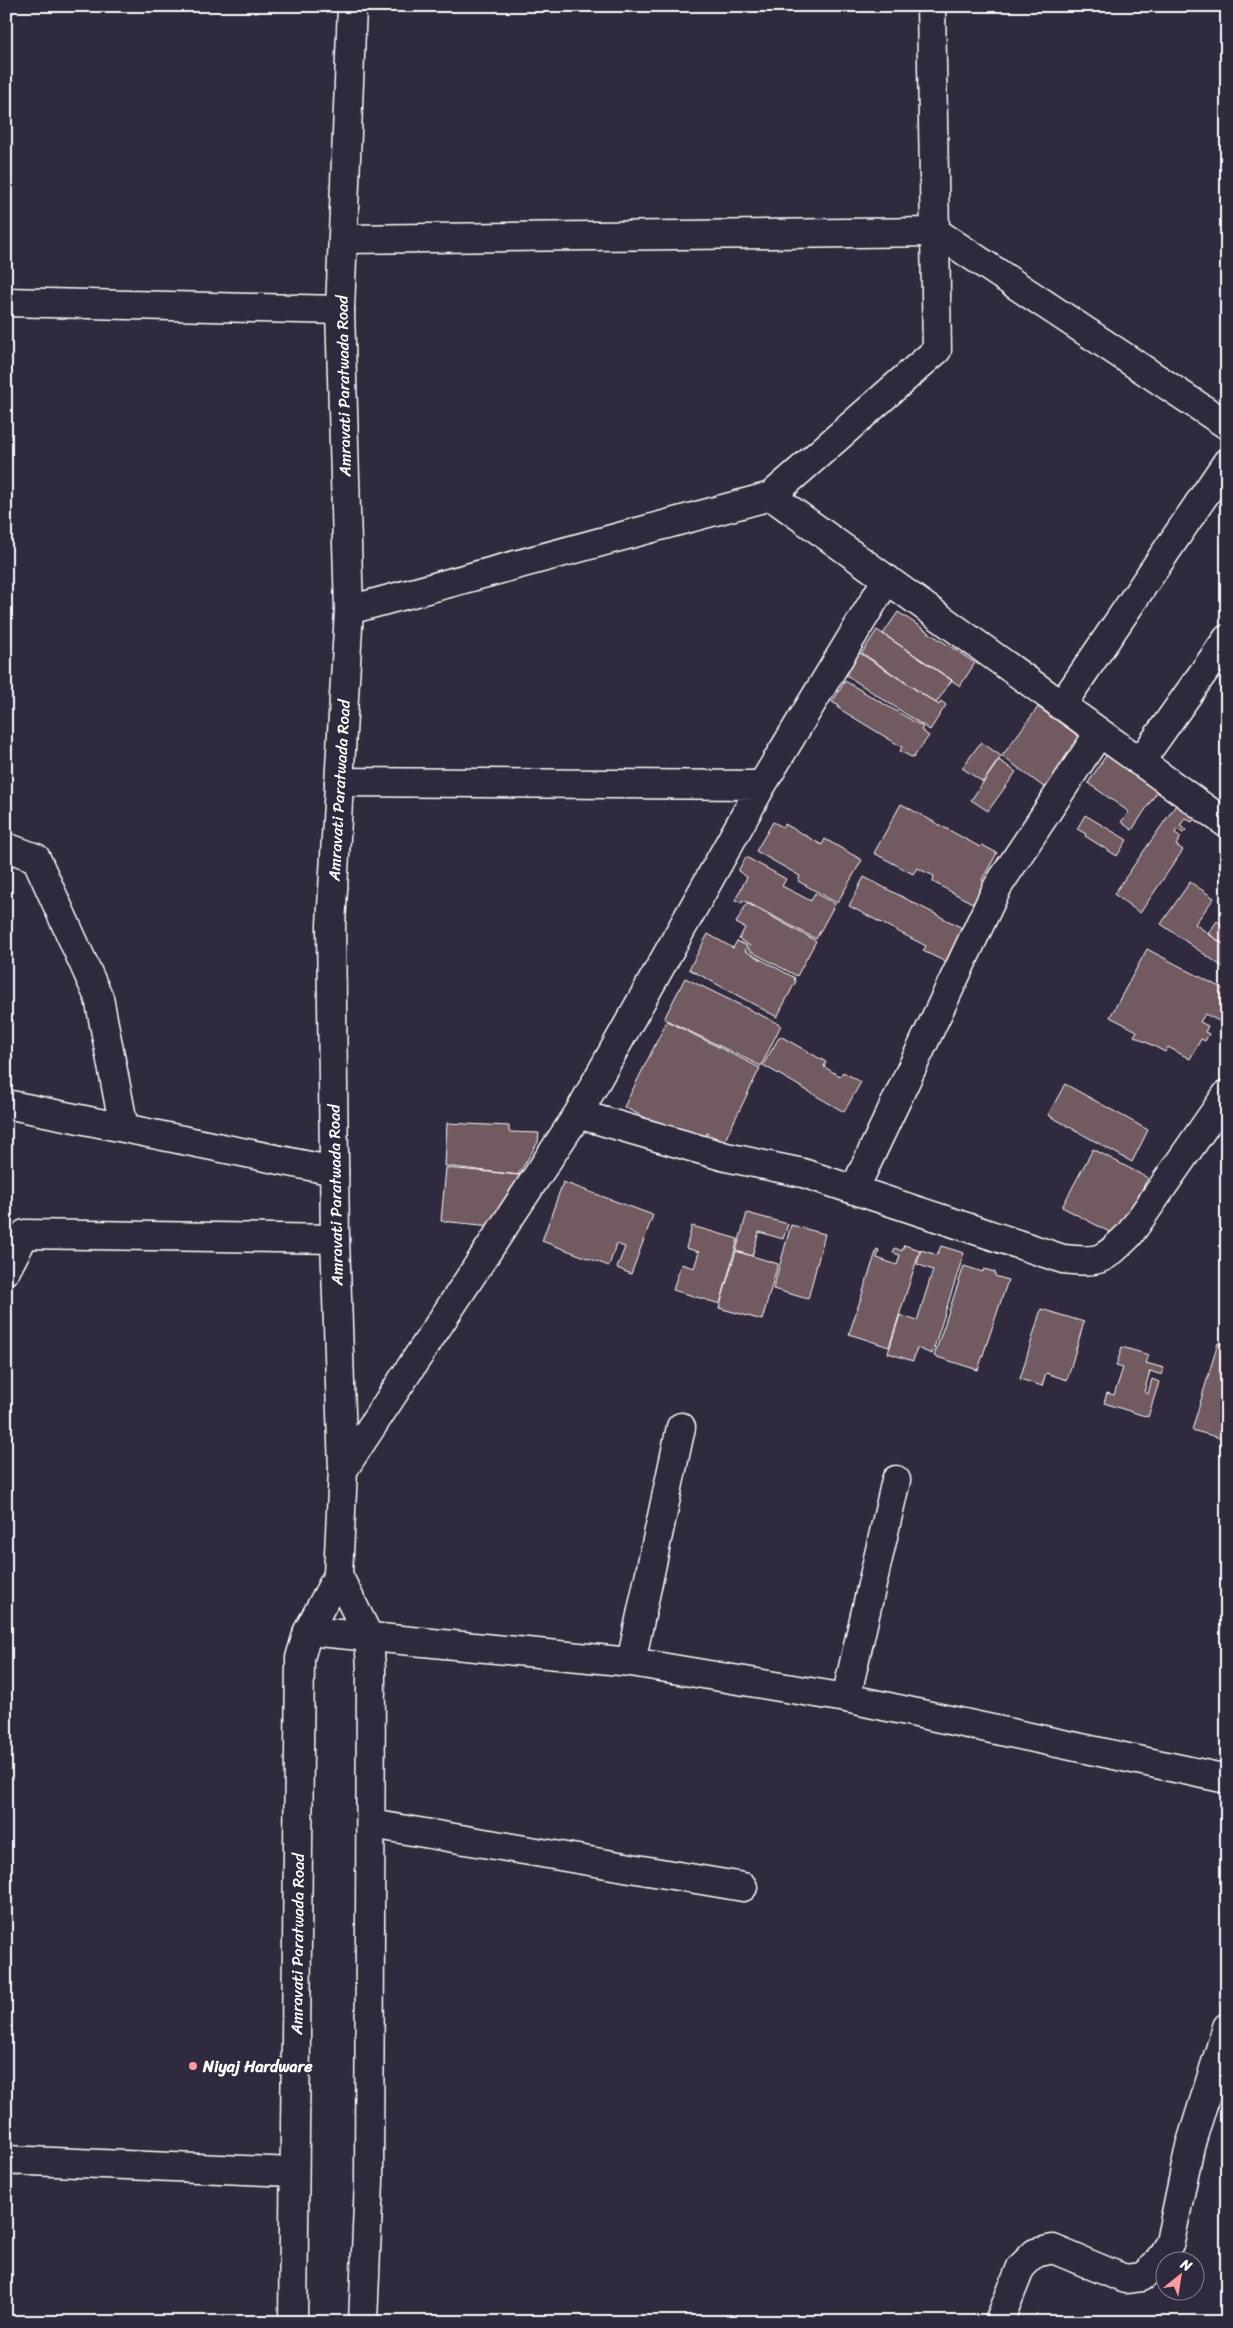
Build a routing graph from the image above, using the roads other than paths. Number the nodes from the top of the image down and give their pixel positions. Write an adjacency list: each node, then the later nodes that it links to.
1 (352, 6): 4 (street, Amravati Paratwada Road)
2 (931, 6): 3 (street)
3 (936, 232): 4 (street); 7 (street); 9 (street)
4 (343, 239): 6 (street, Amravati Paratwada Road)
5 (6, 302): 6 (street)
6 (340, 310): 11 (street, Amravati Paratwada Road)
7 (1227, 425)
8 (1227, 462): 13 (street)
9 (772, 496): 10 (street); 11 (street)
10 (887, 579): 13 (street); 17 (street)
11 (349, 610): 16 (street, Amravati Paratwada Road)
12 (1227, 639): 15 (street)
13 (1061, 706): 14 (street)
14 (1099, 733): 15 (street); 25 (street)
15 (1140, 762): 18 (street)
16 (339, 782): 17 (street); 24 (street, Amravati Paratwada Road)
17 (762, 785): 22 (street)
18 (1227, 824)
19 (6, 847): 23 (street)
20 (1227, 1094): 25 (street)
21 (6, 1104): 23 (street)
22 (578, 1114): 25 (street); 30 (street)
23 (124, 1128): 24 (street)
24 (334, 1171): 27 (street, Amravati Paratwada Road)
25 (854, 1190)
26 (16, 1227): 27 (street); 28 (street)
27 (335, 1239): 30 (street, Amravati Paratwada Road)
28 (6, 1270)
29 (681, 1426): 35 (street)
30 (343, 1470): 32 (street, Amravati Paratwada Road)
31 (896, 1480): 36 (street)
32 (338, 1575): 33 (street, Amravati Paratwada Road); 34 (street, Amravati Paratwada Road)
33 (308, 1632): 34 (street); 42 (street, Amravati Paratwada Road)
34 (368, 1637): 35 (street); 38 (street, Amravati Paratwada Road)
35 (631, 1662): 36 (street)
36 (846, 1698): 37 (street)
37 (1227, 1779)
38 (371, 1824): 39 (street); 44 (street, Amravati Paratwada Road)
39 (743, 1887)
40 (1227, 2027): 45 (street)
41 (6, 2160): 42 (street)
42 (293, 2172): 43 (street, Amravati Paratwada Road)
43 (293, 2322)
44 (363, 2322)
45 (998, 2322)

